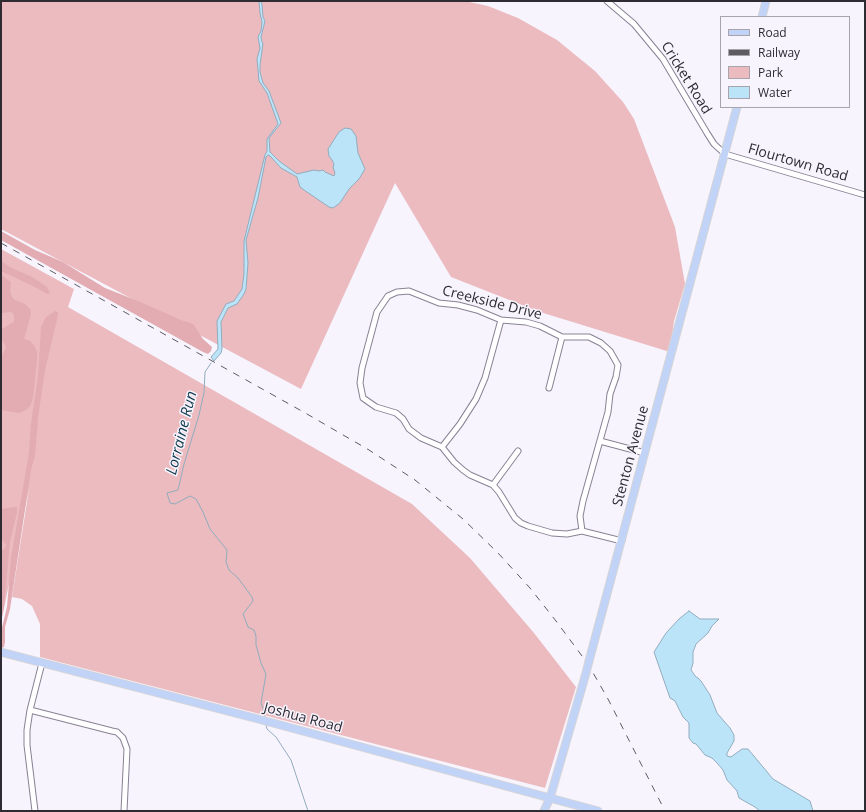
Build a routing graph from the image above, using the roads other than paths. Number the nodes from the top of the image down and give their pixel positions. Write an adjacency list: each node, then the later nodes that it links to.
1 (607, 1): 5 (street, Cricket Road)
2 (766, 1): 3 (main road)
3 (762, 16)
4 (737, 108): 5 (main road, Stenton Avenue)
5 (725, 154): 6 (street, Flourtown Road); 13 (main road, Stenton Avenue)
6 (865, 195)
7 (501, 320): 8 (street, Creekside Drive); 11 (street); 11 (street, Creekside Drive)
8 (562, 337): 9 (street); 10 (street, Creekside Drive)
9 (549, 388)
10 (600, 442): 13 (street); 15 (street, Creekside Drive)
11 (442, 447): 14 (street, Creekside Drive)
12 (518, 452): 14 (street)
13 (645, 453): 16 (main road, Stenton Avenue)
14 (493, 485): 15 (street)
15 (582, 531): 16 (street)
16 (622, 541): 20 (main road, Stenton Avenue, bridge)
17 (1, 652): 18 (main road, Joshua Road)
18 (42, 663): 19 (street); 20 (main road, Joshua Road)
19 (30, 710): 21 (street); 22 (street)
20 (550, 798): 23 (main road, Stenton Avenue); 24 (main road, Joshua Road)
21 (35, 811)
22 (124, 811)
23 (544, 811)
24 (598, 811)

